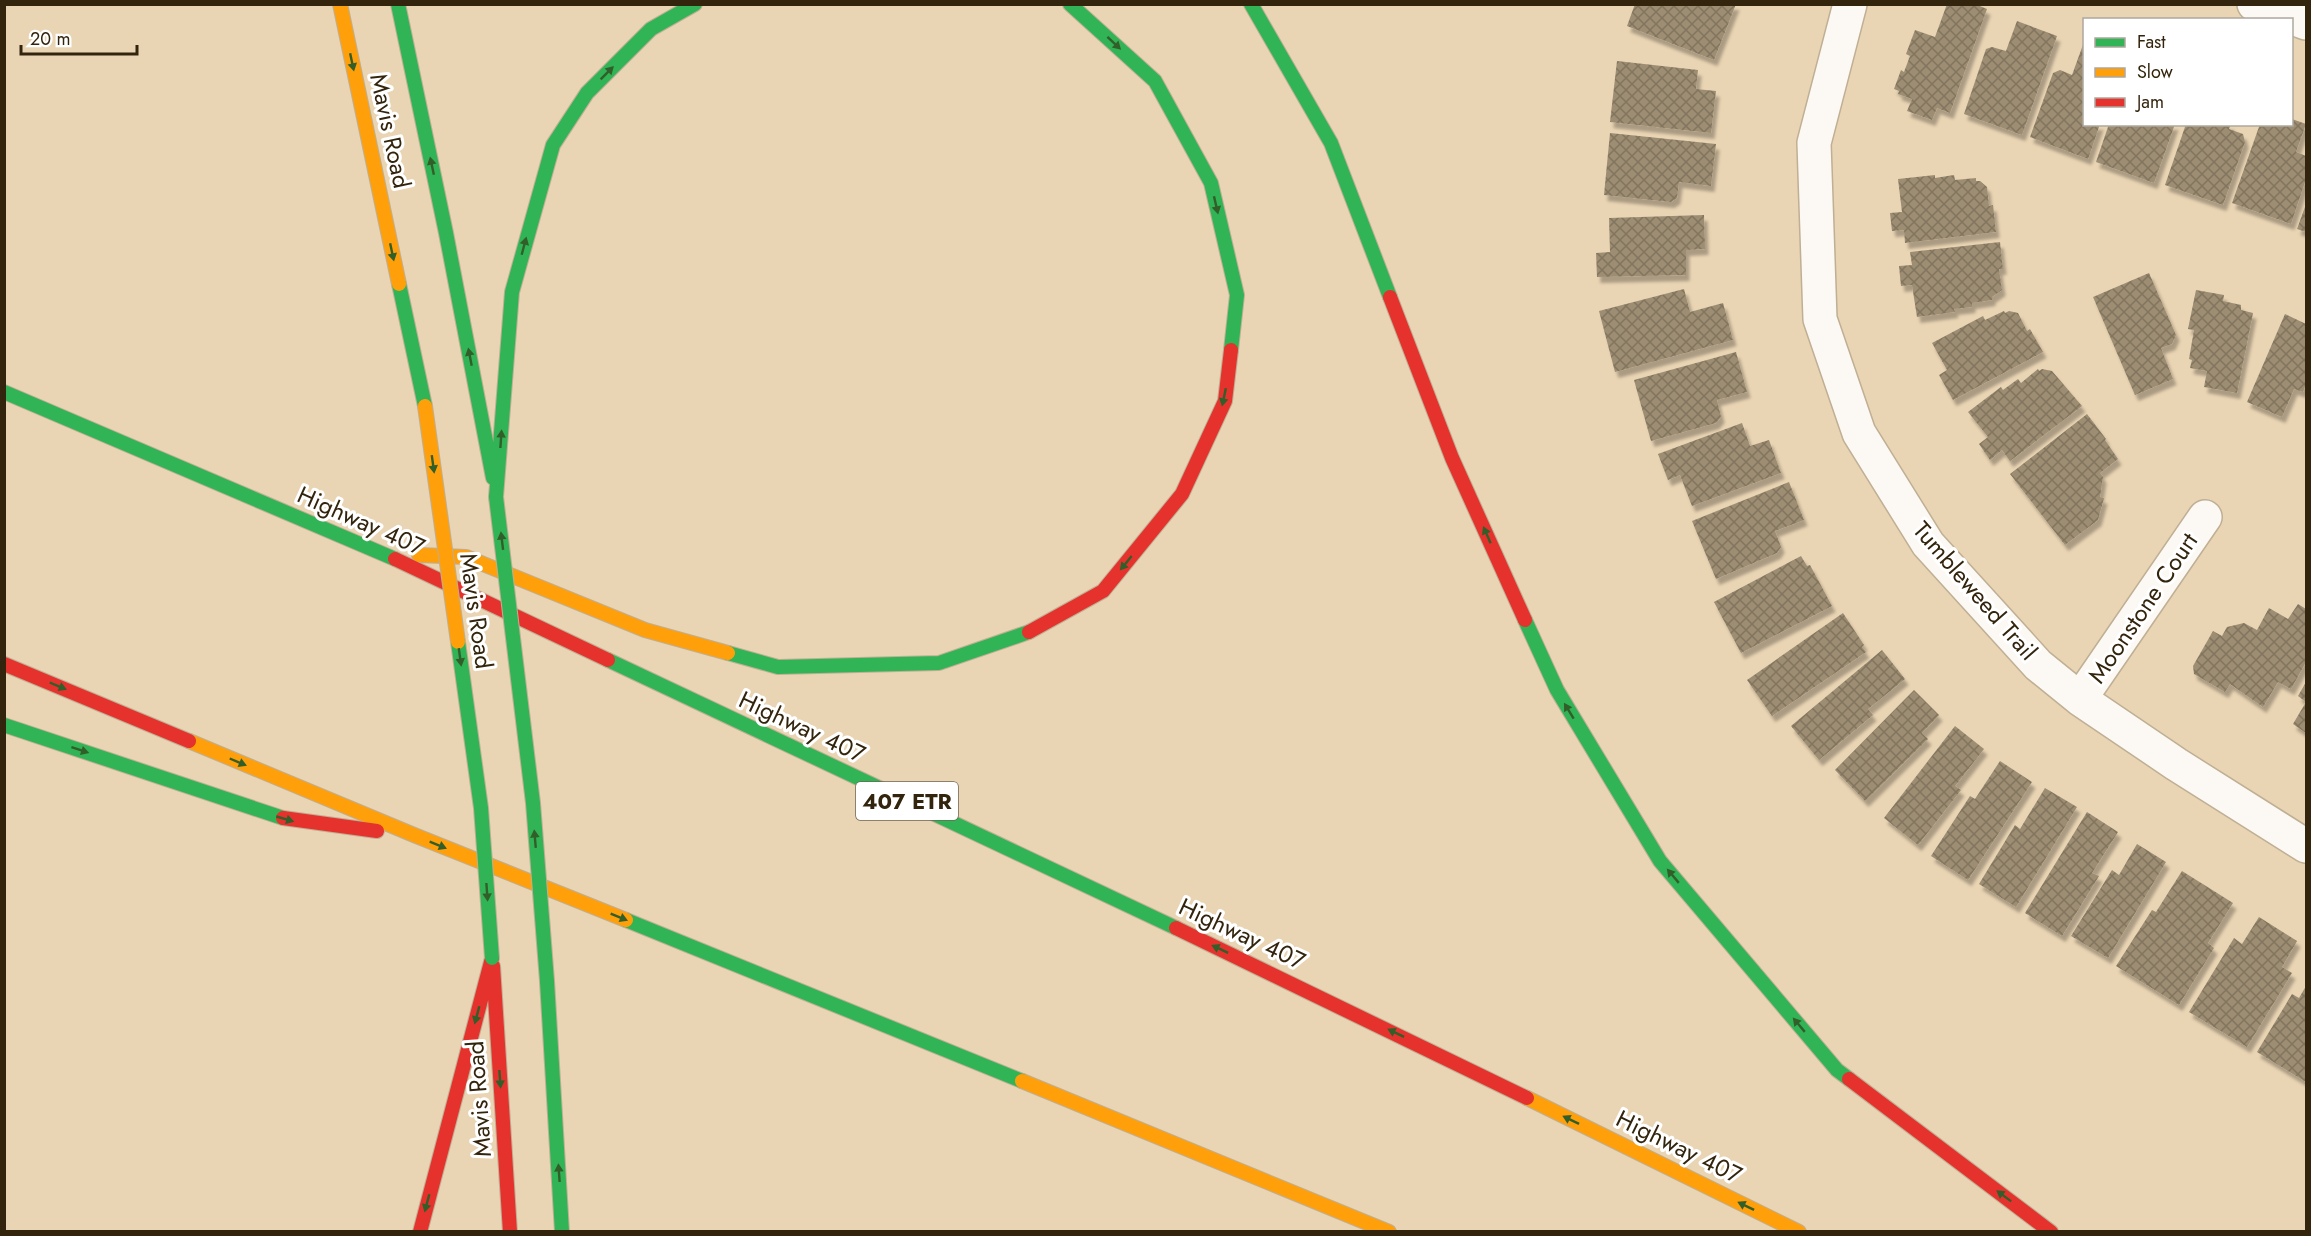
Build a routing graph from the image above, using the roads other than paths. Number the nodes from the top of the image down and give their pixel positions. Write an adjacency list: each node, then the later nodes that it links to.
1 (340, 4): 18 (main road, Mavis Road, one-way to 18, bridge)
2 (398, 4): 10 (main road, Mavis Road, one-way to 2)
3 (695, 4): 10 (main road, one-way to 3)
4 (1070, 4): 12 (main road, one-way to 12)
5 (1251, 4): 24 (main road, one-way to 5)
6 (1850, 4): 14 (street, Tumbleweed Trail)
7 (2254, 4): 8 (street)
8 (2307, 23)
9 (4, 392): 12 (main road, Highway 407 / 407 ETR)
10 (496, 497): 21 (main road, Mavis Road, one-way to 10, bridge)
11 (2205, 518): 14 (street, Moonstone Court)
12 (384, 554): 23 (main road, Highway 407 / 407 ETR, one-way to 12)
13 (4, 664): 16 (main road, one-way to 16)
14 (2080, 699): 17 (street, Tumbleweed Trail)
15 (4, 725): 16 (main road, one-way to 16)
16 (414, 835): 22 (main road, one-way to 22)
17 (2307, 846)
18 (492, 958): 19 (main road, one-way to 19); 20 (main road, Mavis Road, one-way to 20)
19 (420, 1232)
20 (510, 1232)
21 (562, 1232)
22 (1389, 1232)
23 (1799, 1232)
24 (2051, 1232)

